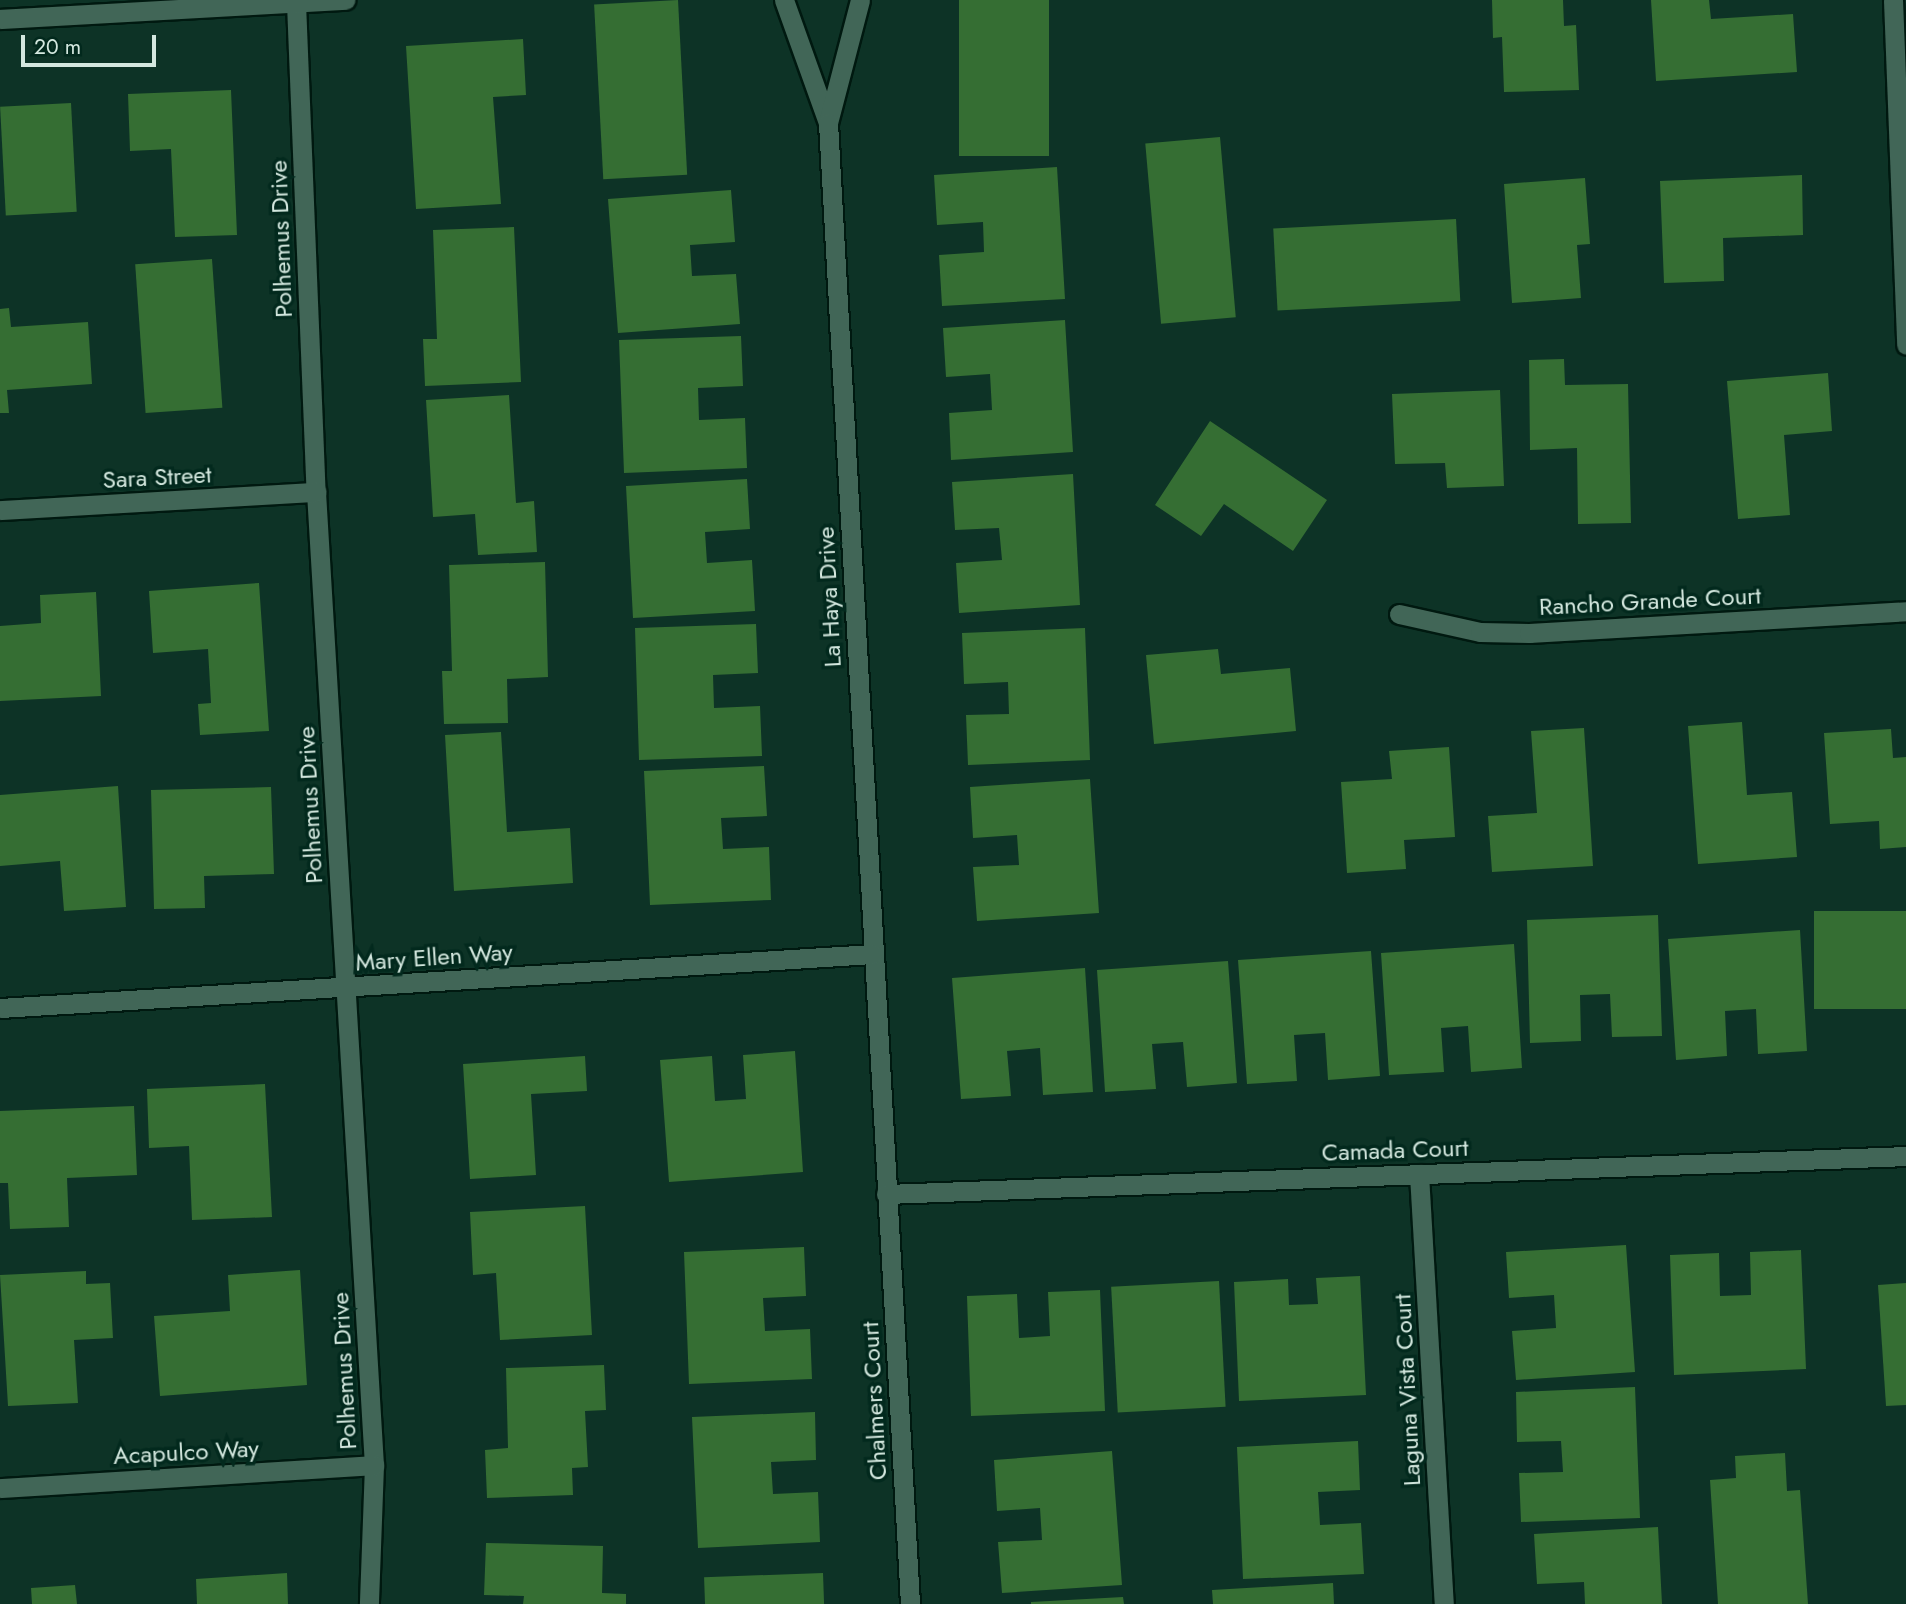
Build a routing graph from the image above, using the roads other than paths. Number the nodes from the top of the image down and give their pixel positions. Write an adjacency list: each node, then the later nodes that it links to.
1 (345, 0): 5 (street)
2 (784, 0): 7 (street)
3 (860, 0): 7 (street, La Haya Drive)
4 (1893, 0): 8 (street)
5 (296, 3): 6 (street); 9 (street, Polhemus Drive)
6 (0, 19)
7 (828, 123): 13 (street, La Haya Drive)
8 (1906, 345)
9 (316, 492): 10 (street, Sara Street); 14 (street, Polhemus Drive)
10 (0, 510)
11 (1906, 611): 12 (street, Rancho Grande Court)
12 (1399, 614)
13 (872, 954): 14 (street, Mary Ellen Way); 18 (street, La Haya Drive)
14 (345, 987): 15 (street, Mary Ellen Way); 19 (street, Polhemus Drive)
15 (0, 1008)
16 (1906, 1156): 17 (street, Camada Court)
17 (1419, 1174): 18 (street, Camada Court); 23 (street, Laguna Vista Court)
18 (886, 1194): 22 (street, Chalmers Court)
19 (374, 1465): 20 (street, Acapulco Way); 21 (street, Polhemus Drive)
20 (0, 1488)
21 (369, 1604)
22 (910, 1604)
23 (1444, 1604)

